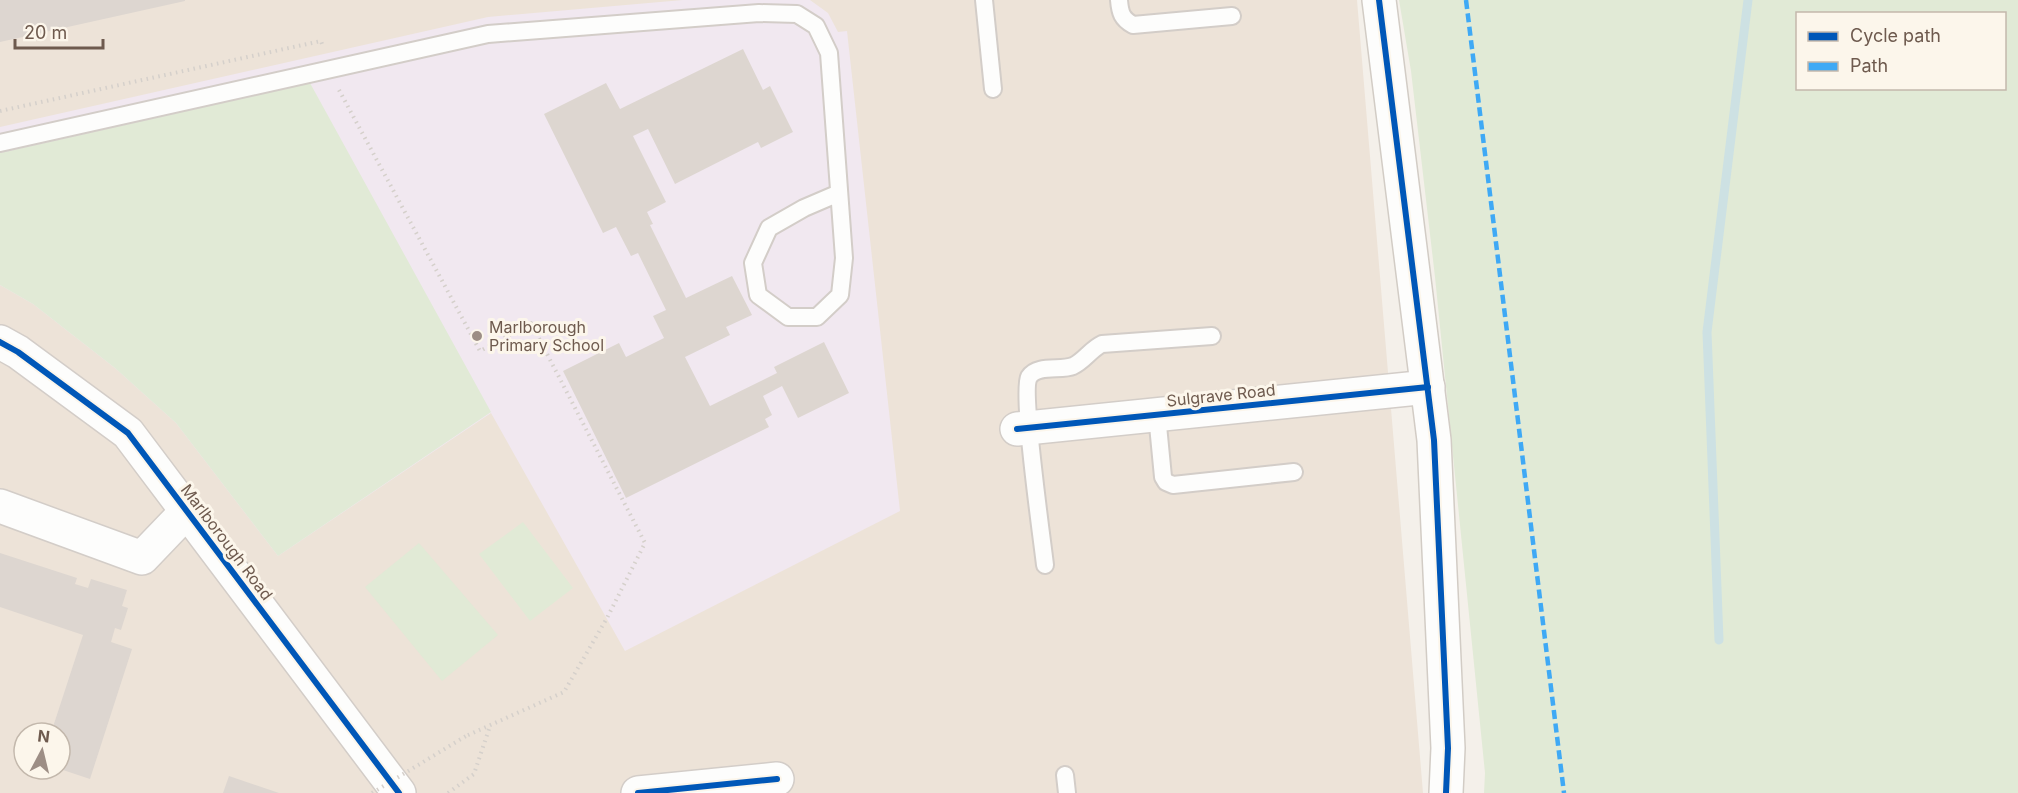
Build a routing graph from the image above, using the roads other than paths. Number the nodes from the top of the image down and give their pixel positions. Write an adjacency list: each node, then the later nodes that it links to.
1 (984, 0): 5 (lane)
2 (1119, 0): 4 (lane)
3 (1379, 0): 10 (street)
4 (1232, 16)
5 (993, 89)
6 (0, 143): 7 (lane)
7 (839, 193): 7 (lane)
8 (1212, 336): 12 (lane)
9 (0, 342): 15 (street, Marlborough Road)
10 (1428, 387): 11 (street, Sulgrave Road); 23 (street)
11 (1157, 415): 12 (street, Sulgrave Road); 13 (lane)
12 (1023, 428): 16 (lane)
13 (1294, 472)
14 (0, 506): 15 (street)
15 (187, 511): 20 (street, Marlborough Road)
16 (1045, 565)
17 (1065, 775): 22 (lane)
18 (777, 779): 19 (street)
19 (738, 788): 21 (street)
20 (399, 793)
21 (638, 793)
22 (1067, 793)
23 (1446, 793)

